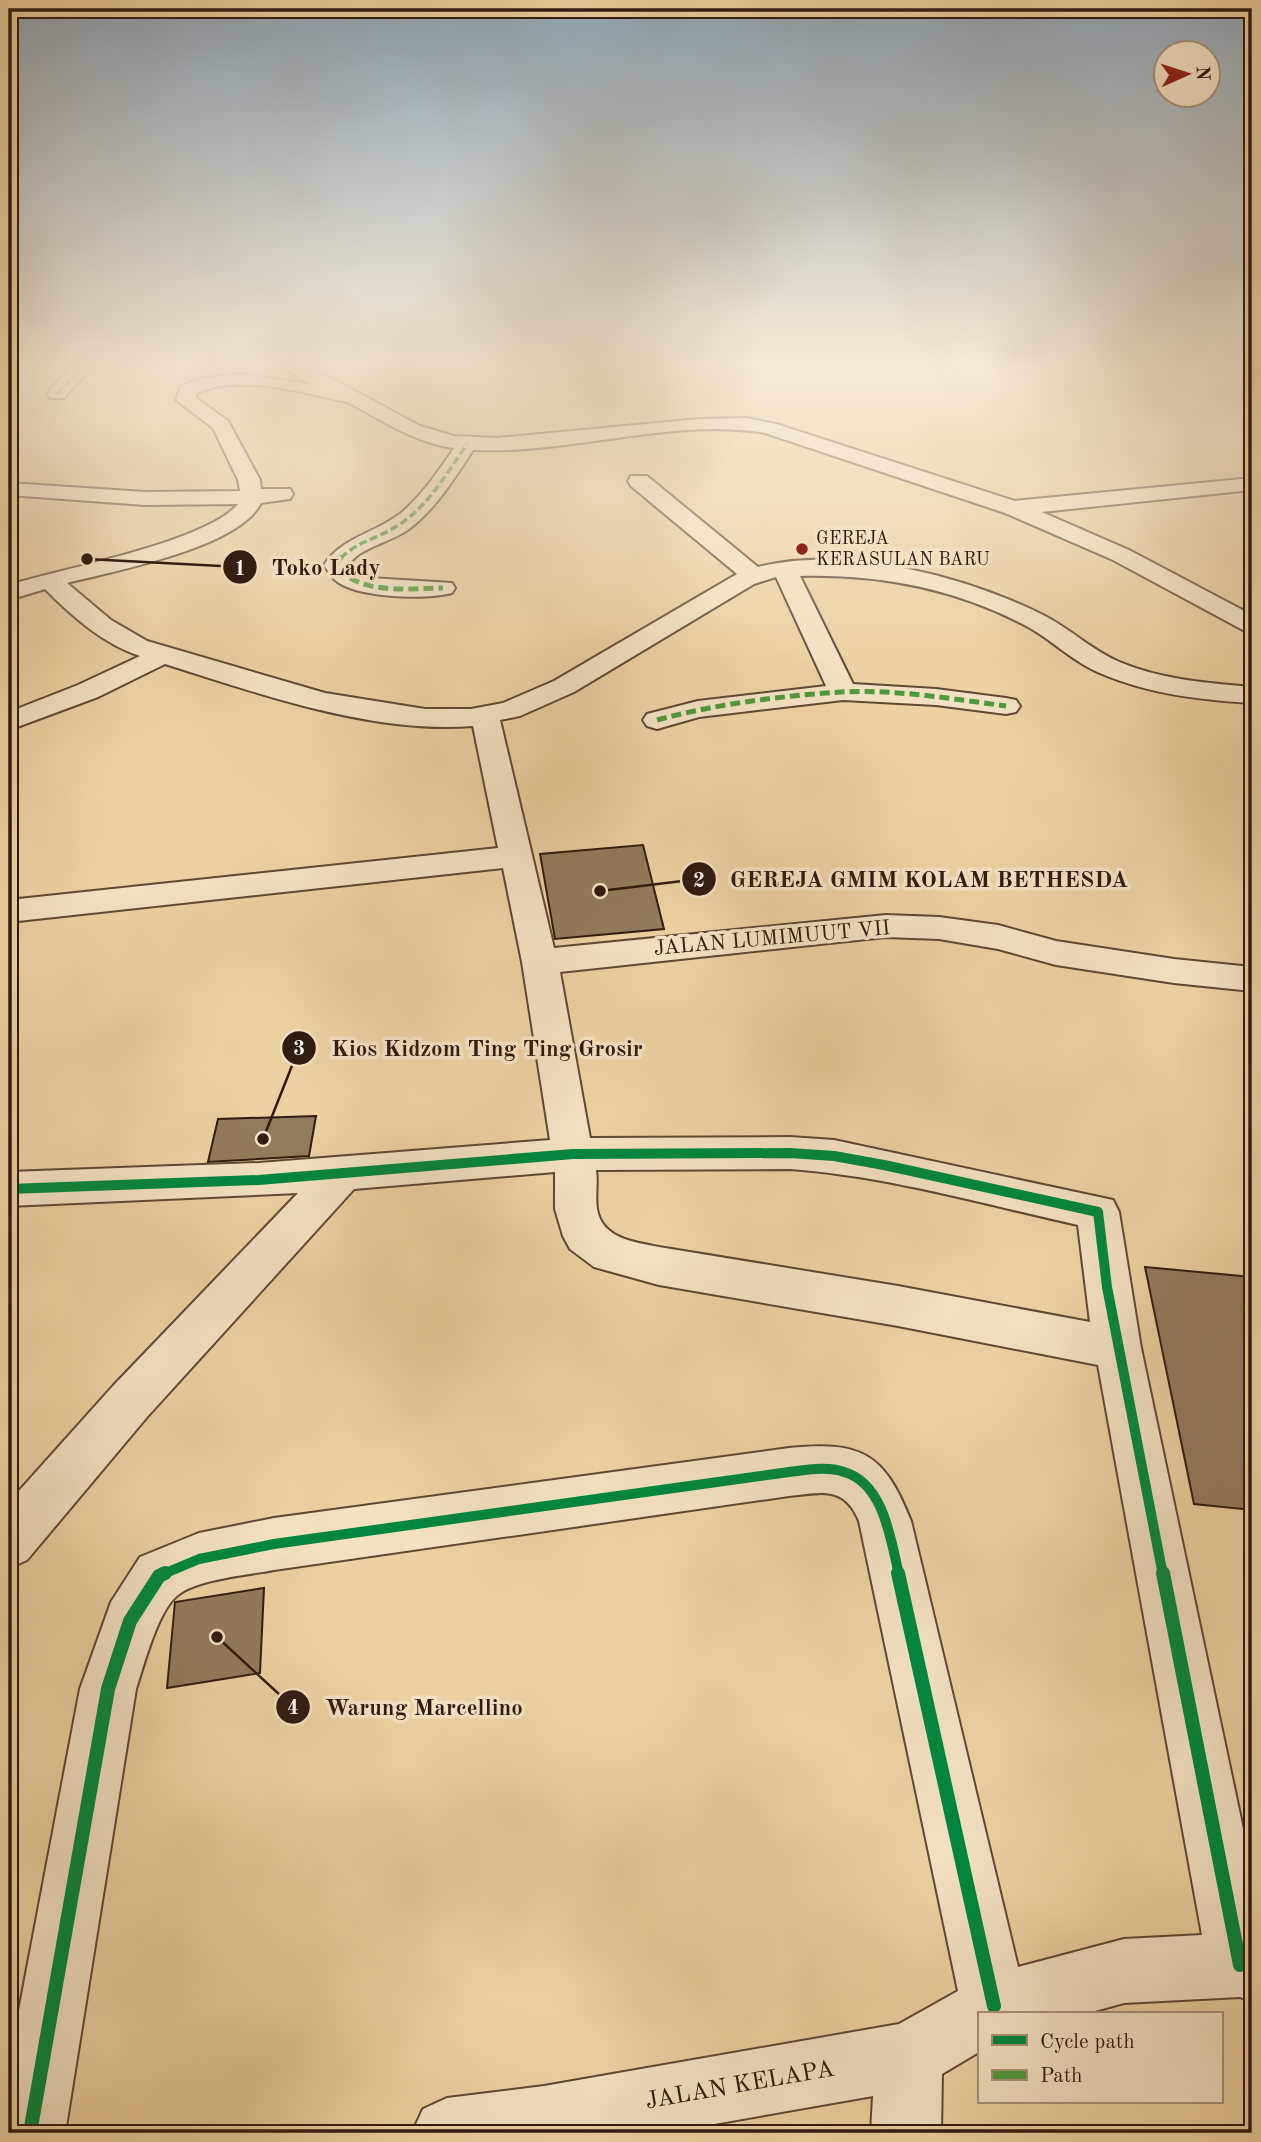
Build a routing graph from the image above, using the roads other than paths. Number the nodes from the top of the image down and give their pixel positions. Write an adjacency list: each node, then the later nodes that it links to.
1 (241, 464): 8 (street)
2 (455, 464): 13 (street)
3 (881, 464): 9 (street)
4 (639, 481): 11 (street)
5 (9, 489): 8 (street)
6 (1247, 493): 9 (street)
7 (282, 494): 8 (street)
8 (252, 497): 12 (street)
9 (1013, 508): 15 (street)
10 (785, 570): 11 (street); 17 (street); 18 (street)
11 (753, 575): 20 (street)
12 (50, 580): 14 (street); 16 (street)
13 (443, 588)
14 (9, 593)
15 (1252, 625)
16 (163, 654): 20 (street); 22 (street)
17 (843, 692): 19 (street); 21 (street)
18 (1252, 695)
19 (1006, 706)
20 (485, 716): 23 (street)
21 (657, 720)
22 (9, 722)
23 (517, 856): 24 (street); 25 (street)
24 (9, 911)
25 (540, 962): 26 (street, JALAN LUMIMUUT VII); 27 (street)
26 (1252, 978)
27 (573, 1154): 28 (street); 30 (street); 30 (street)
28 (341, 1175): 29 (street); 31 (street)
29 (9, 1189)
30 (1118, 1348): 32 (street)
31 (9, 1542)
32 (1246, 1967): 33 (street)
33 (985, 2012): 36 (street)
34 (978, 2016): 35 (street)
35 (909, 2056): 37 (street, JALAN KELAPA); 38 (street)
36 (30, 2133)
37 (447, 2133)
38 (906, 2133)

